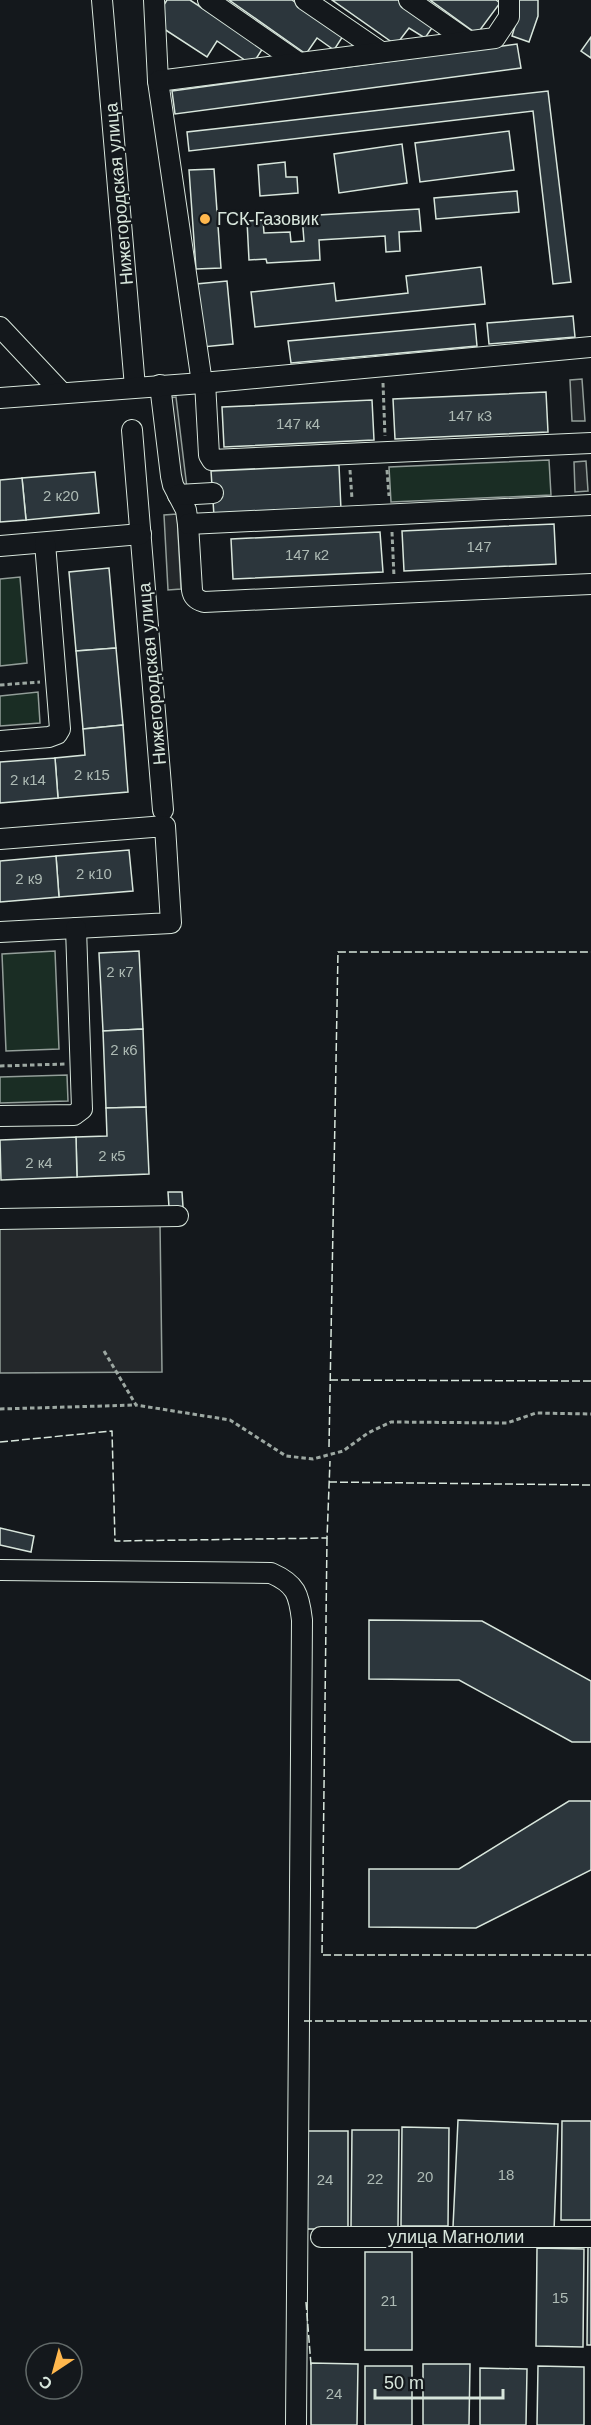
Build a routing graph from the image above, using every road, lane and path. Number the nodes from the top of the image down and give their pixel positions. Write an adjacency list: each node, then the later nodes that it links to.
1 (102, 0): 16 (street, Нижегородская улица)
2 (154, 0): 10 (street)
3 (208, 0): 9 (street)
4 (305, 0): 8 (street)
5 (409, 0): 7 (street)
6 (509, 0): 7 (street)
7 (468, 41): 8 (street)
8 (381, 52): 9 (street)
9 (299, 63): 10 (street)
10 (158, 81): 14 (street)
11 (0, 327): 17 (street)
12 (591, 347): 13 (street)
13 (382, 366): 14 (street); 21 (path)
14 (204, 382): 15 (street); 22 (street)
15 (160, 386): 16 (street); 24 (street)
16 (135, 387): 17 (street)
17 (62, 393): 18 (street)
18 (0, 398)
19 (132, 430): 29 (street, Нижегородская улица)
20 (591, 443): 21 (street)
21 (386, 453): 22 (street); 26 (path)
22 (349, 454): 27 (path)
23 (213, 493): 24 (street)
24 (178, 495): 28 (street)
25 (591, 505): 26 (street)
26 (391, 514): 27 (street); 33 (path)
27 (352, 516): 28 (street)
28 (188, 524): 33 (street)
29 (141, 534): 30 (street); 37 (street, Нижегородская улица)
30 (45, 543): 31 (street); 34 (street)
31 (0, 546)
32 (591, 584): 33 (street)
33 (394, 594)
34 (58, 681): 35 (path); 36 (street)
35 (0, 685)
36 (0, 741)
37 (164, 818): 38 (street); 39 (street, Нижегородская улица)
38 (0, 839)
39 (76, 928): 40 (street); 41 (street)
40 (0, 932)
41 (81, 1063): 42 (path); 43 (street)
42 (0, 1066)
43 (0, 1116)
44 (178, 1216): 45 (street)
45 (0, 1218)
46 (104, 1351): 47 (path)
47 (136, 1405): 48 (path); 49 (path)
48 (0, 1409)
49 (591, 1414)
50 (0, 1570): 53 (street)
51 (321, 2236): 52 (street, улица Магнолии)
52 (591, 2237)
53 (296, 2425)

